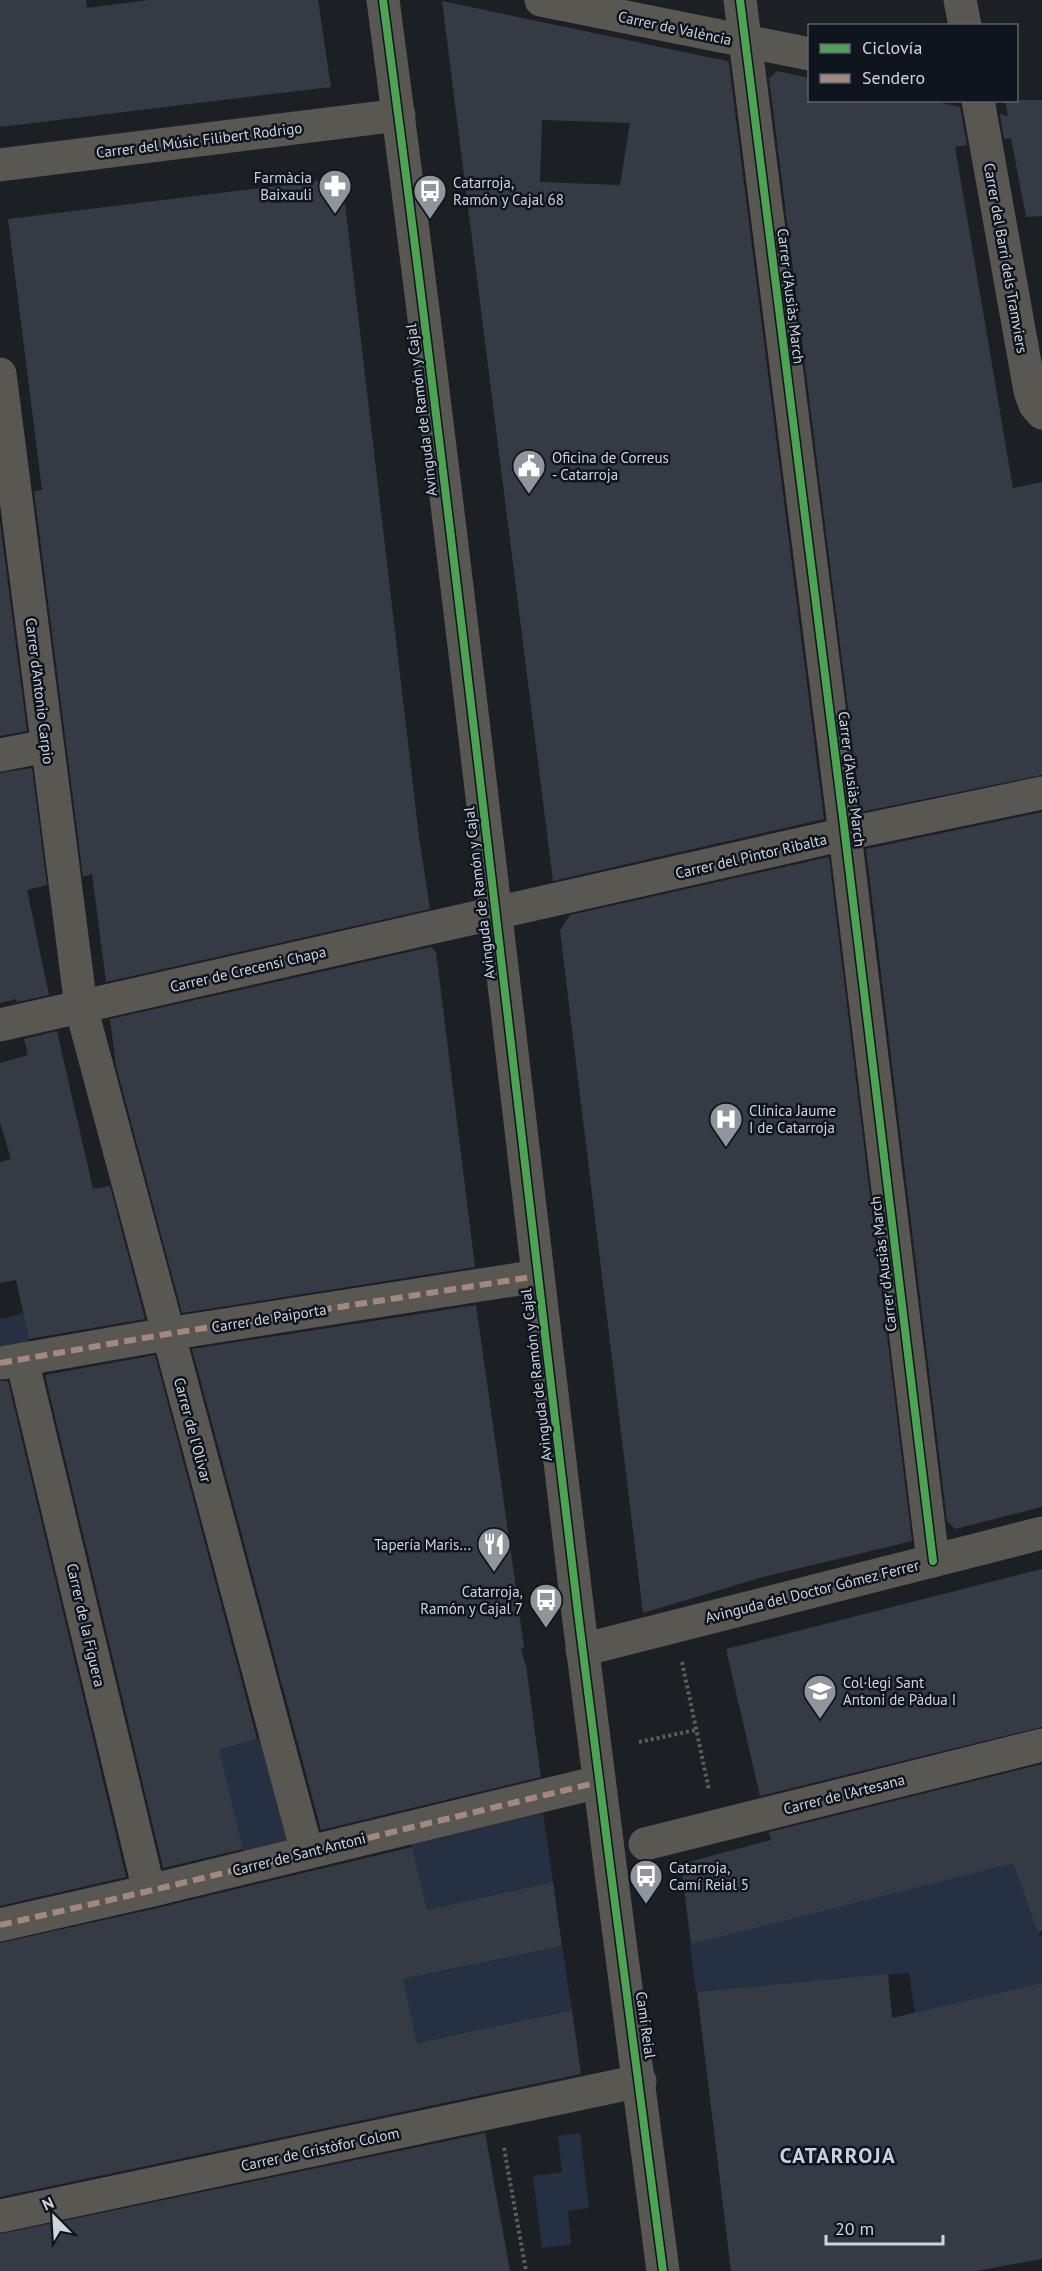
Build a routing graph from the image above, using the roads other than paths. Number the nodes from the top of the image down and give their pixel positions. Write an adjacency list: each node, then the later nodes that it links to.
1 (383, 0): 9 (street, Avinguda de Ramón y Cajal)
2 (541, 0): 6 (street, Carrer de València)
3 (740, 0): 6 (street, Carrer d'Ausiàs March)
4 (960, 0): 5 (street)
5 (965, 24)
6 (745, 43): 7 (street, Carrer de València); 16 (street, Carrer d'Ausiàs March)
7 (808, 54)
8 (978, 102): 12 (street, Carrer del Barri dels Tramviers)
9 (399, 115): 10 (street, Carrer del Músic Filibert Rodrigo); 17 (street, Avinguda de Ramón y Cajal)
10 (0, 165)
11 (0, 374): 13 (street, Carrer d'Antonio Carpio)
12 (1042, 413)
13 (47, 746): 14 (street); 18 (street, Carrer d'Antonio Carpio)
14 (0, 755)
15 (1042, 793): 16 (street, Carrer del Pintor Ribalta)
16 (845, 834): 17 (street, Carrer del Pintor Ribalta); 24 (street, Carrer d'Ausiàs March)
17 (495, 913): 18 (street, Carrer de Crecensi Chapa); 20 (street, Avinguda de Ramón y Cajal)
18 (81, 1007): 19 (street, Carrer de Crecensi Chapa); 21 (street, Carrer de l'Olivar)
19 (0, 1025)
20 (538, 1275): 21 (street, Carrer de Paiporta); 25 (street, Avinguda de Ramón y Cajal)
21 (167, 1334): 22 (street, Carrer de Paiporta); 29 (street, Carrer de l'Olivar)
22 (11, 1361): 30 (street, Carrer de la Figuera)
23 (1042, 1533): 24 (street, Avinguda del Doctor Gómez Ferrer)
24 (933, 1561): 25 (street, Avinguda del Doctor Gómez Ferrer)
25 (582, 1650): 27 (street, Avinguda de Ramón y Cajal)
26 (1042, 1745): 28 (street, Carrer de l'Artesana)
27 (598, 1782): 29 (street, Carrer de Sant Antoni); 32 (street, Camí Reial)
28 (645, 1844)
29 (307, 1852): 30 (street, Carrer de Sant Antoni)
30 (149, 1891): 31 (street, Carrer de Sant Antoni)
31 (0, 1925)
32 (640, 2081): 33 (street, Carrer de Cristòfor Colom); 34 (street, Camí Reial)
33 (0, 2216)
34 (663, 2271)

